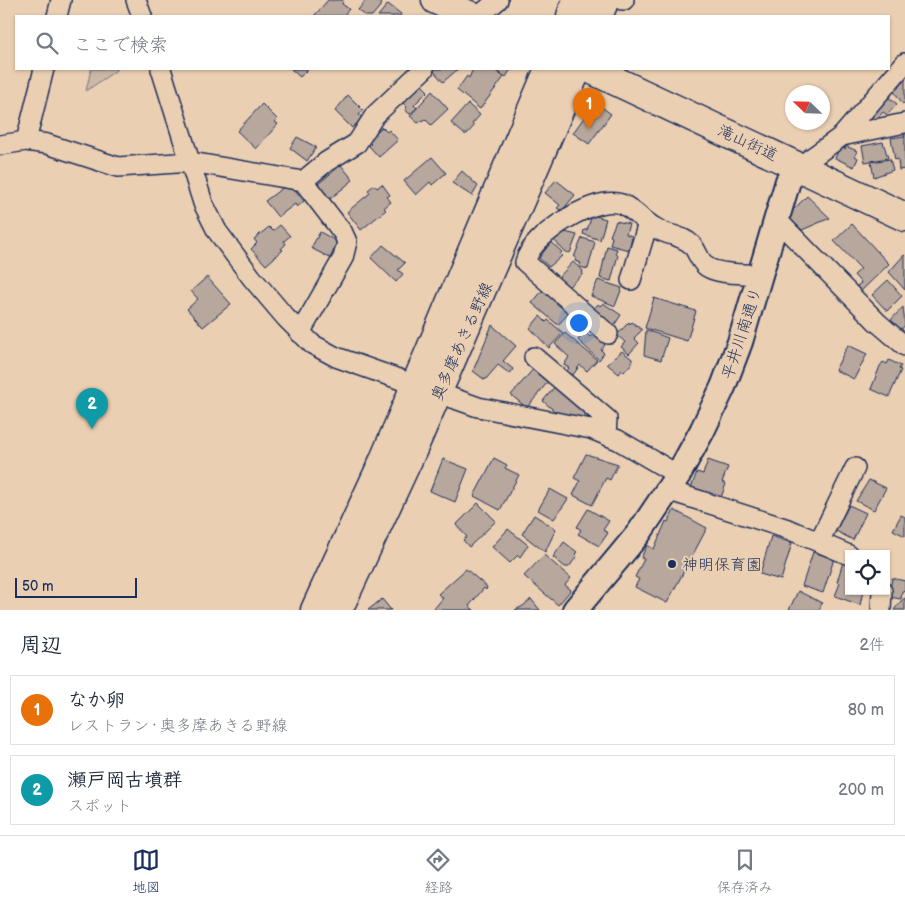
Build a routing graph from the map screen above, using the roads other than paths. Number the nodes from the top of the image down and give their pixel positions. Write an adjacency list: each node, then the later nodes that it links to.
1 (61, 0): 7 (street)
2 (136, 0): 8 (street)
3 (436, 0): 9 (main road)
4 (498, 0): 10 (street)
5 (577, 0): 11 (main road)
6 (605, 0): 12 (main road)
7 (57, 15)
8 (142, 15)
9 (469, 15)
10 (480, 15)
11 (571, 15)
12 (598, 15)
13 (905, 64): 21 (street, 平井川南通り)
14 (44, 70): 22 (street)
15 (161, 70): 24 (street)
16 (423, 70): 26 (street)
17 (549, 70): 36 (main road, 奥多摩あきる野線)
18 (577, 70): 36 (main road, 奥多摩あきる野線)
19 (592, 70): 25 (main road, 滝山街道)
20 (905, 123): 21 (street)
21 (842, 136): 25 (street, 平井川南通り)
22 (26, 141): 23 (street); 24 (street)
23 (0, 145)
24 (191, 162): 26 (street); 32 (street)
25 (800, 166): 27 (main road, 滝山街道); 28 (street, 平井川南通り)
26 (303, 181): 32 (street)
27 (905, 217)
28 (776, 219): 30 (street, 平井川南通り); 34 (street)
29 (648, 223): 30 (street); 31 (street); 33 (street)
30 (760, 275): 39 (street, 平井川南通り)
31 (631, 280)
32 (300, 333): 36 (street)
33 (608, 334)
34 (905, 346)
35 (534, 357): 37 (street)
36 (427, 389): 37 (street); 43 (main road, 奥多摩あきる野線); 44 (main road, 奥多摩あきる野線)
37 (606, 434): 39 (street)
38 (855, 468): 40 (street)
39 (673, 483): 40 (street); 45 (street, 平井川南通り)
40 (818, 542): 41 (street)
41 (845, 553)
42 (882, 595): 46 (street)
43 (315, 610)
44 (338, 610)
45 (575, 610)
46 (881, 610)

